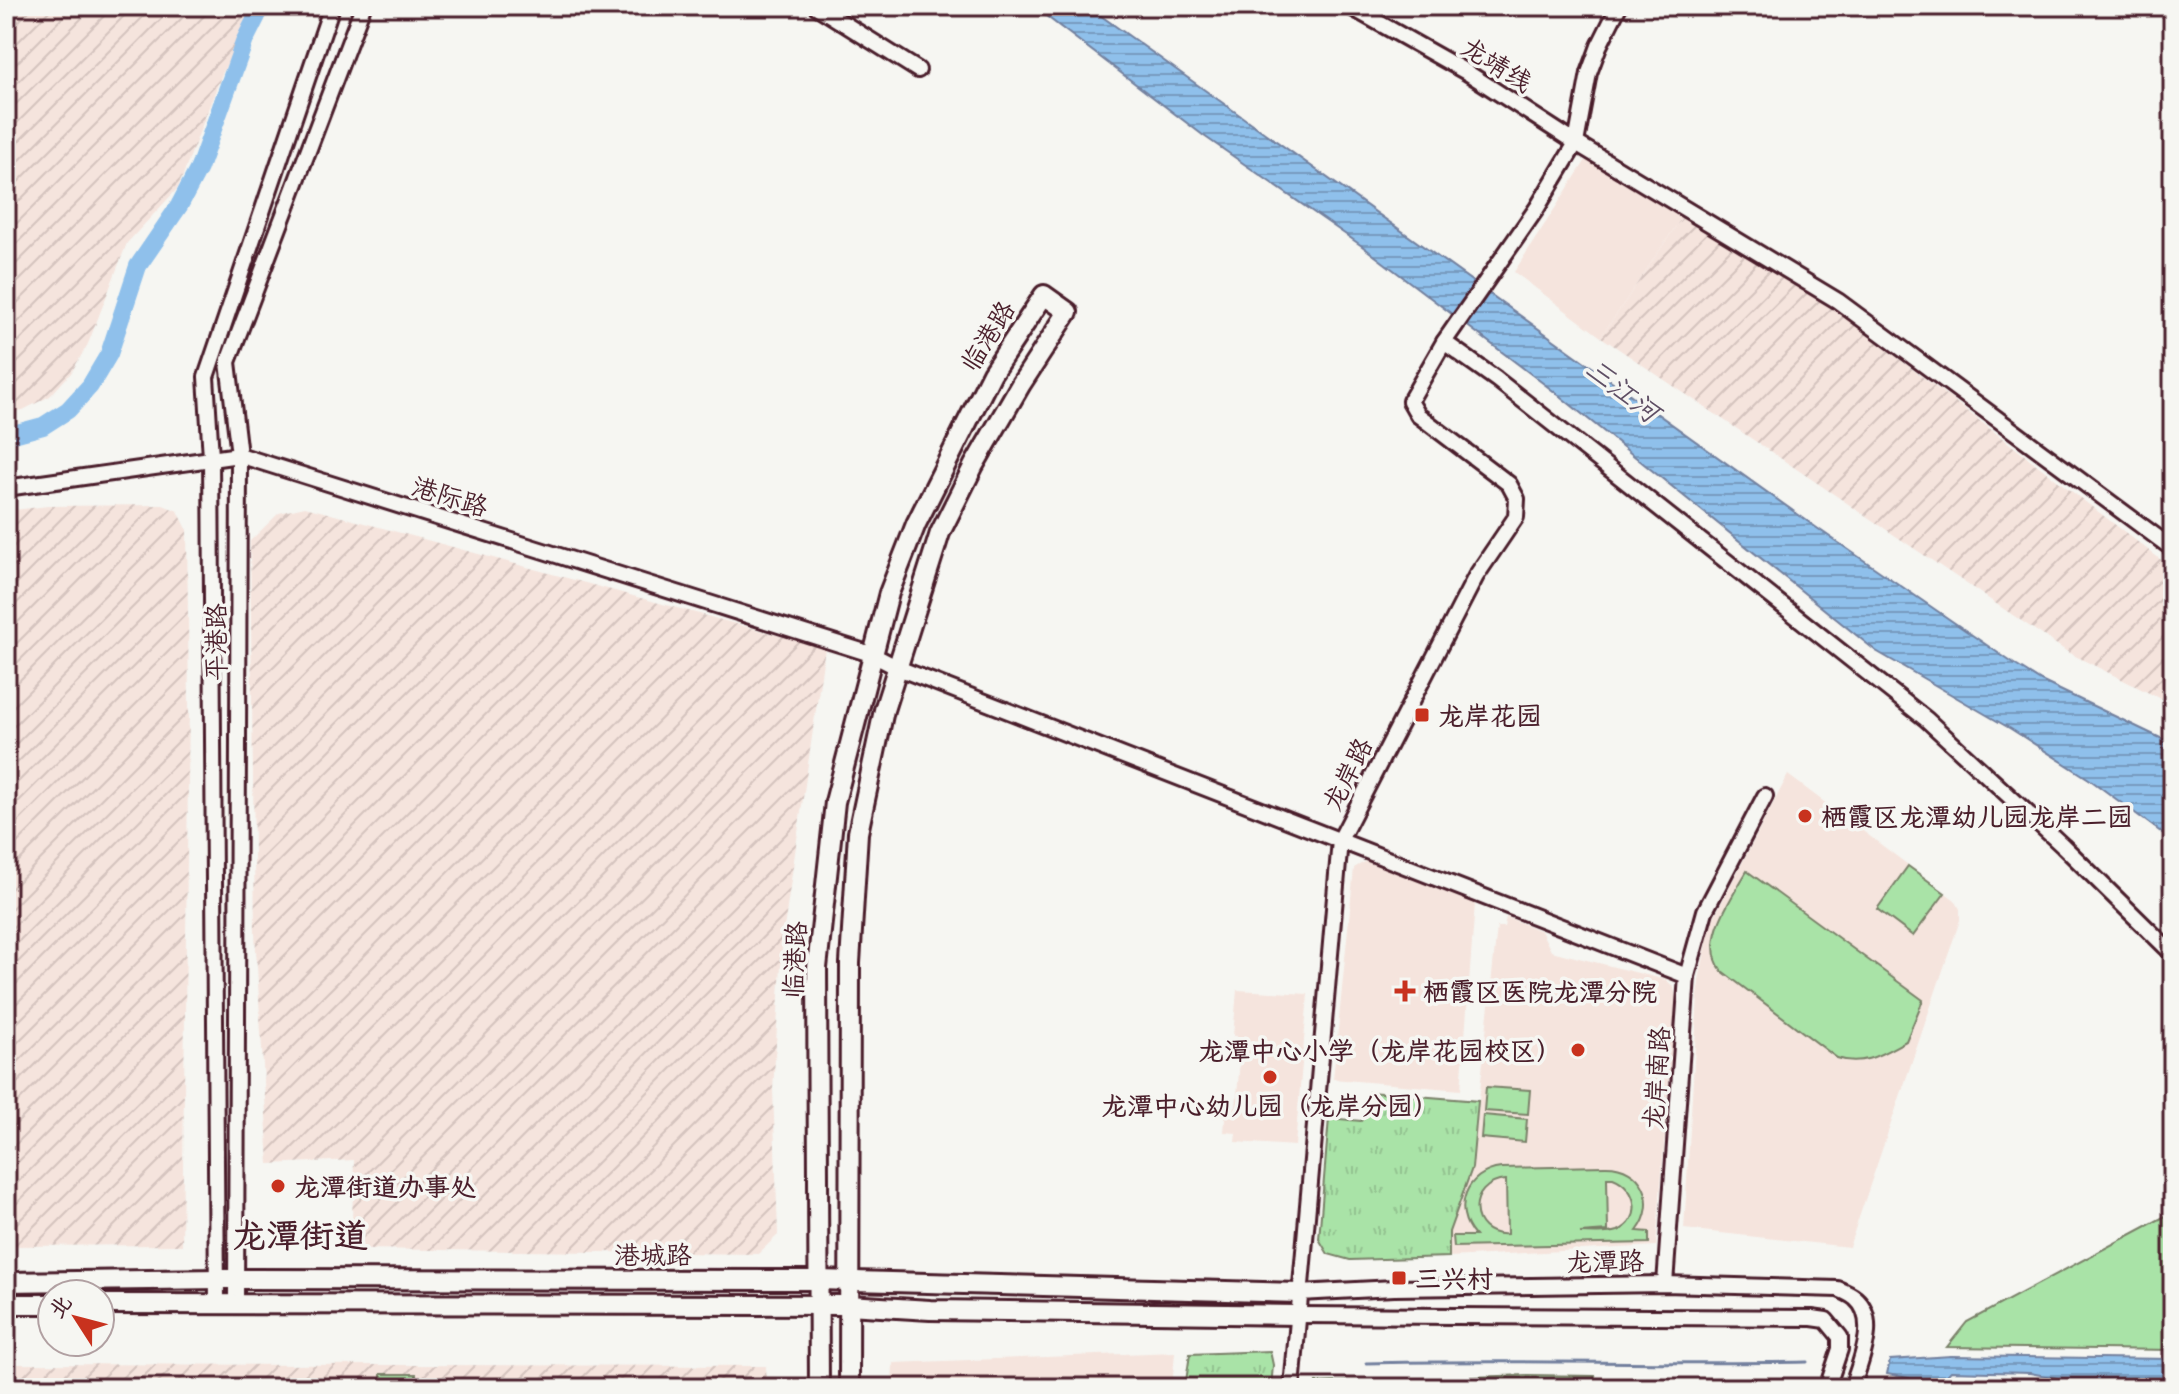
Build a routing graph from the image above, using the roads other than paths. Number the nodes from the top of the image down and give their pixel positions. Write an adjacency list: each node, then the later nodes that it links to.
1 (332, 6): 10 (street, 平港路)
2 (363, 6): 9 (street, 平港路)
3 (816, 6): 6 (street)
4 (1349, 6): 7 (street, 龙靖线)
5 (1619, 6): 7 (street)
6 (918, 70)
7 (1576, 143): 8 (street); 12 (street, 龙靖线)
8 (1444, 342): 16 (street, 龙岸路); 17 (street)
9 (239, 455): 10 (street, 港际路); 13 (street, 港际路); 19 (street, 平港路)
10 (211, 457): 11 (street, 港际路); 19 (street, 平港路)
11 (6, 488)
12 (2173, 549)
13 (871, 654): 14 (street, 港际路); 14 (main road, 临港路); 20 (main road, 临港路)
14 (898, 668): 16 (street, 港际路); 21 (main road, 临港路)
15 (1765, 796): 18 (street, 龙岸南路)
16 (1340, 840): 18 (street, 港际路); 24 (street, 龙岸路)
17 (2173, 954)
18 (1687, 976): 23 (street, 龙岸南路)
19 (228, 1279): 20 (main road, 港城路); 22 (main road, 港城路); 28 (street, 平港路)
20 (818, 1280): 21 (main road, 港城路); 30 (main road, 临港路)
21 (848, 1281): 24 (main road, 港城路); 29 (main road, 临港路)
22 (6, 1282)
23 (1665, 1284): 24 (street, 龙潭路); 36 (street, 龙潭路)
24 (1299, 1293): 31 (street, 龙岸路)
25 (6, 1304): 26 (main road)
26 (36, 1304)
27 (116, 1304): 28 (main road, 港城路)
28 (227, 1304): 30 (main road, 港城路)
29 (848, 1305): 30 (main road, 港城路); 31 (main road, 港城路); 33 (main road, 临港路)
30 (819, 1307): 32 (main road, 临港路)
31 (1297, 1315): 34 (street, 龙岸路); 35 (street, 龙潭路)
32 (819, 1388)
33 (849, 1388)
34 (1292, 1388)
35 (1827, 1388)
36 (1852, 1388)

